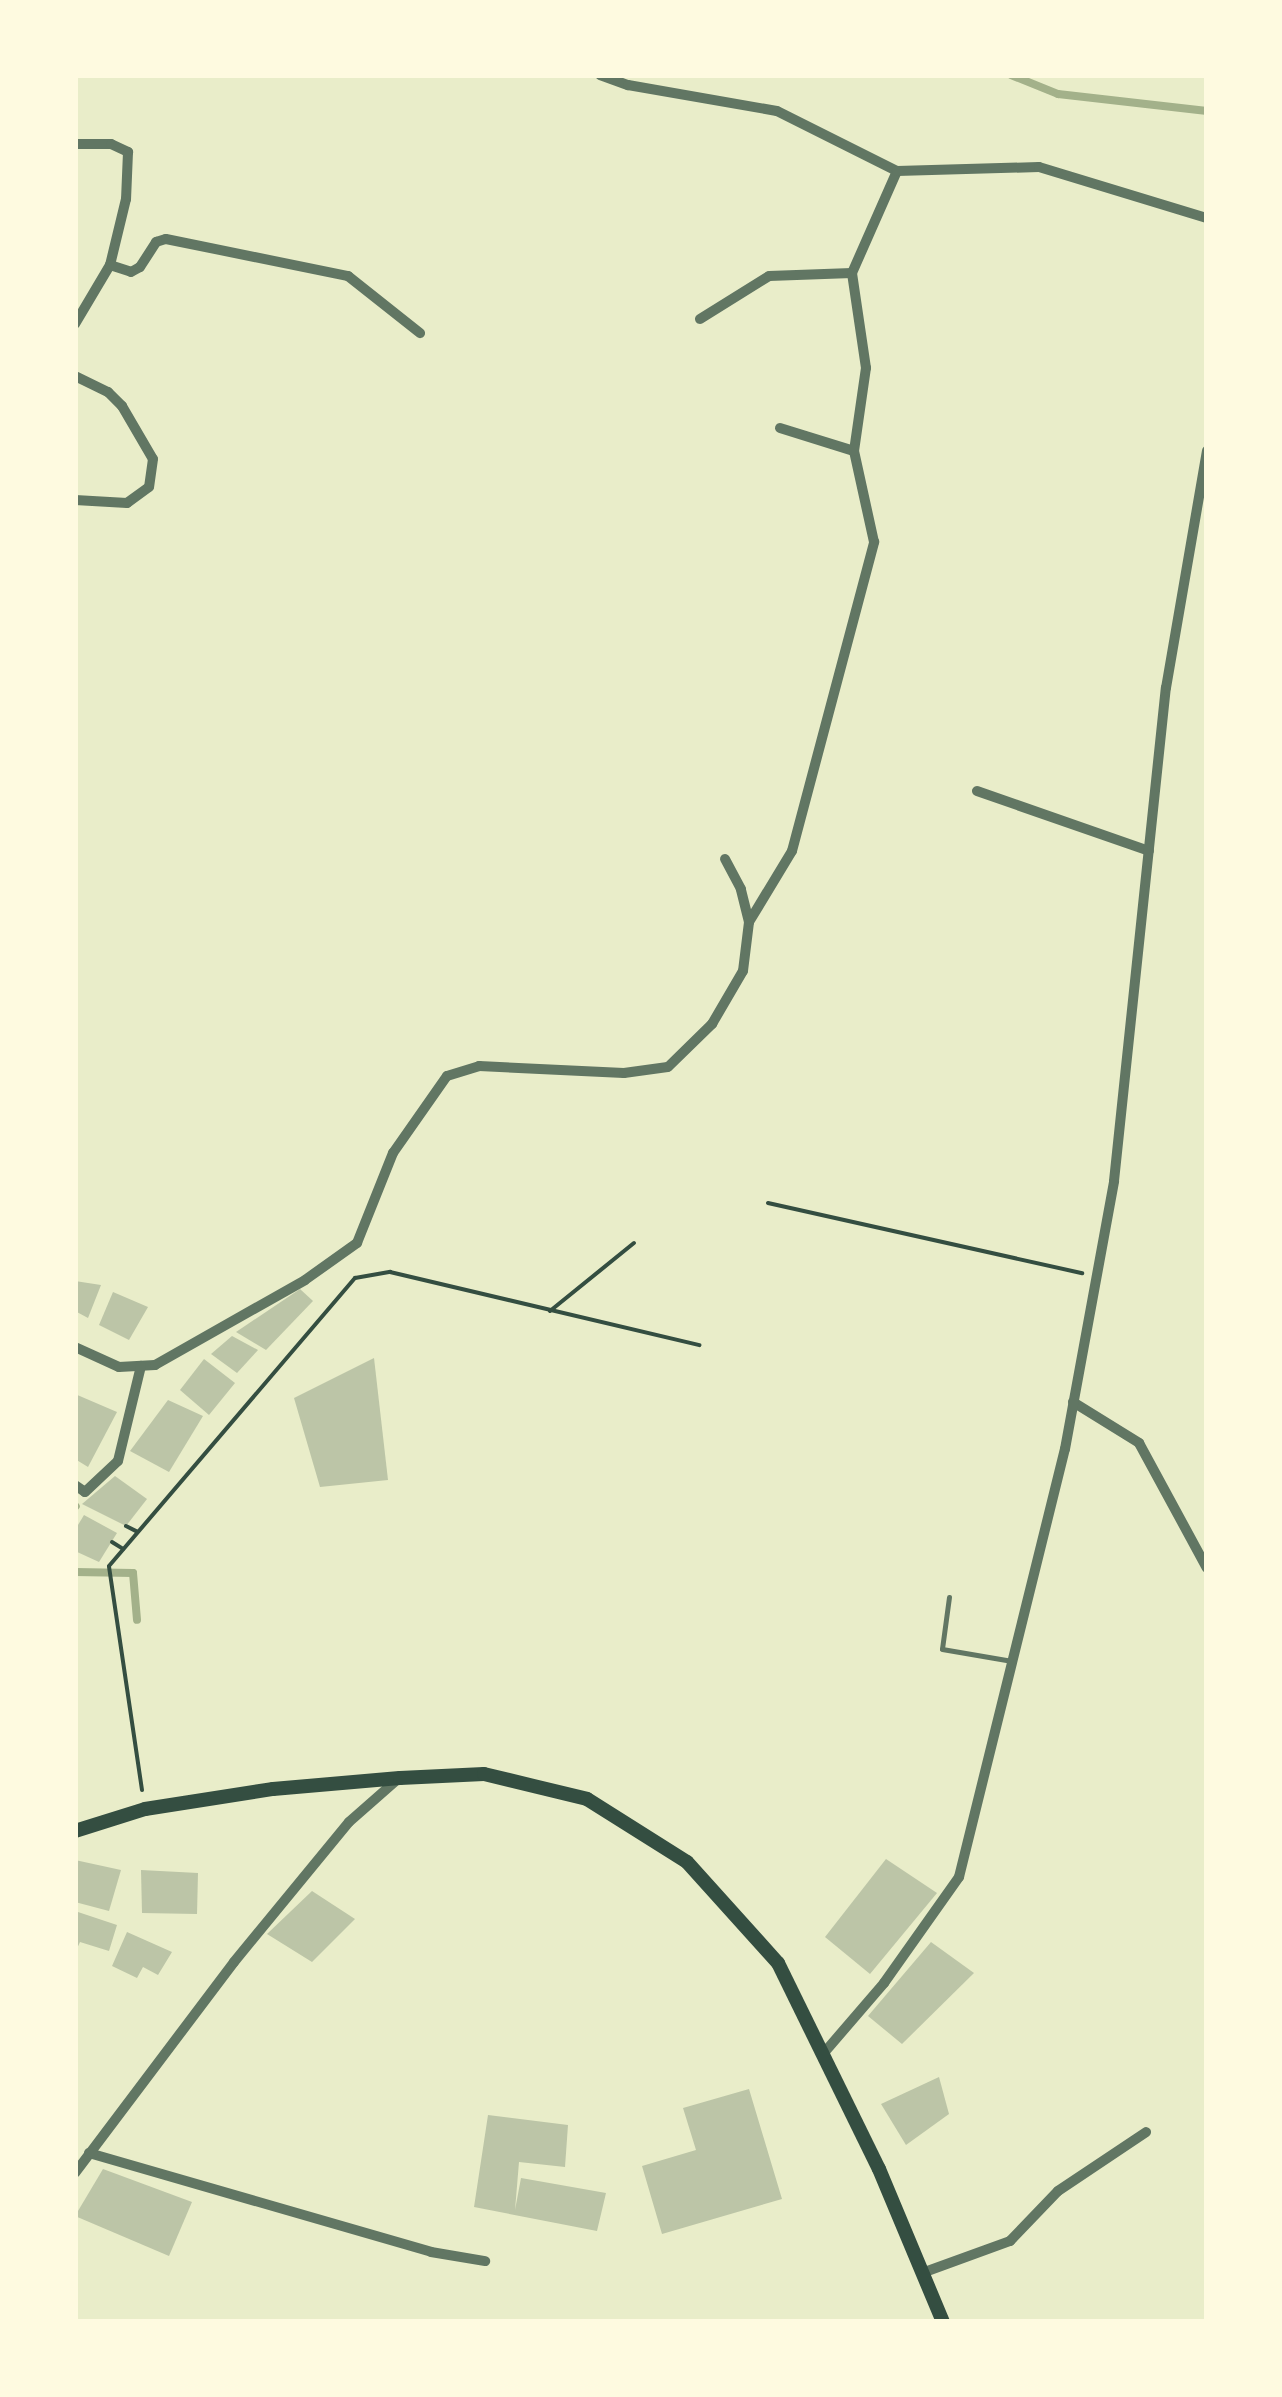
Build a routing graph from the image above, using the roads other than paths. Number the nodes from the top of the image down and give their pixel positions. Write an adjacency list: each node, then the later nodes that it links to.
1 (600, 75): 3 (street)
2 (75, 144): 5 (street)
3 (897, 171): 4 (street); 6 (street)
4 (1207, 218)
5 (110, 265): 8 (street); 9 (street)
6 (852, 273): 7 (street); 13 (street)
7 (700, 319)
8 (75, 324)
9 (420, 333)
10 (75, 376): 14 (street)
11 (780, 428): 13 (street)
12 (1207, 450): 16 (street)
13 (854, 452): 18 (street)
14 (75, 500)
15 (977, 790): 16 (street)
16 (1149, 851): 21 (street)
17 (725, 859): 18 (street)
18 (748, 922): 20 (street)
19 (75, 1347): 20 (street)
20 (141, 1366): 22 (street)
21 (1074, 1402): 23 (street); 25 (street)
22 (75, 1485)
23 (1207, 1568)
24 (949, 1597): 25 (lane)
25 (1012, 1660): 28 (street)
26 (400, 1778): 27 (main road); 28 (main road); 30 (street)
27 (75, 1832)
28 (823, 2054): 33 (main road)
29 (1146, 2132): 33 (street)
30 (90, 2153): 31 (street); 32 (street)
31 (75, 2172)
32 (485, 2261)
33 (922, 2273): 34 (main road)
34 (943, 2322)

